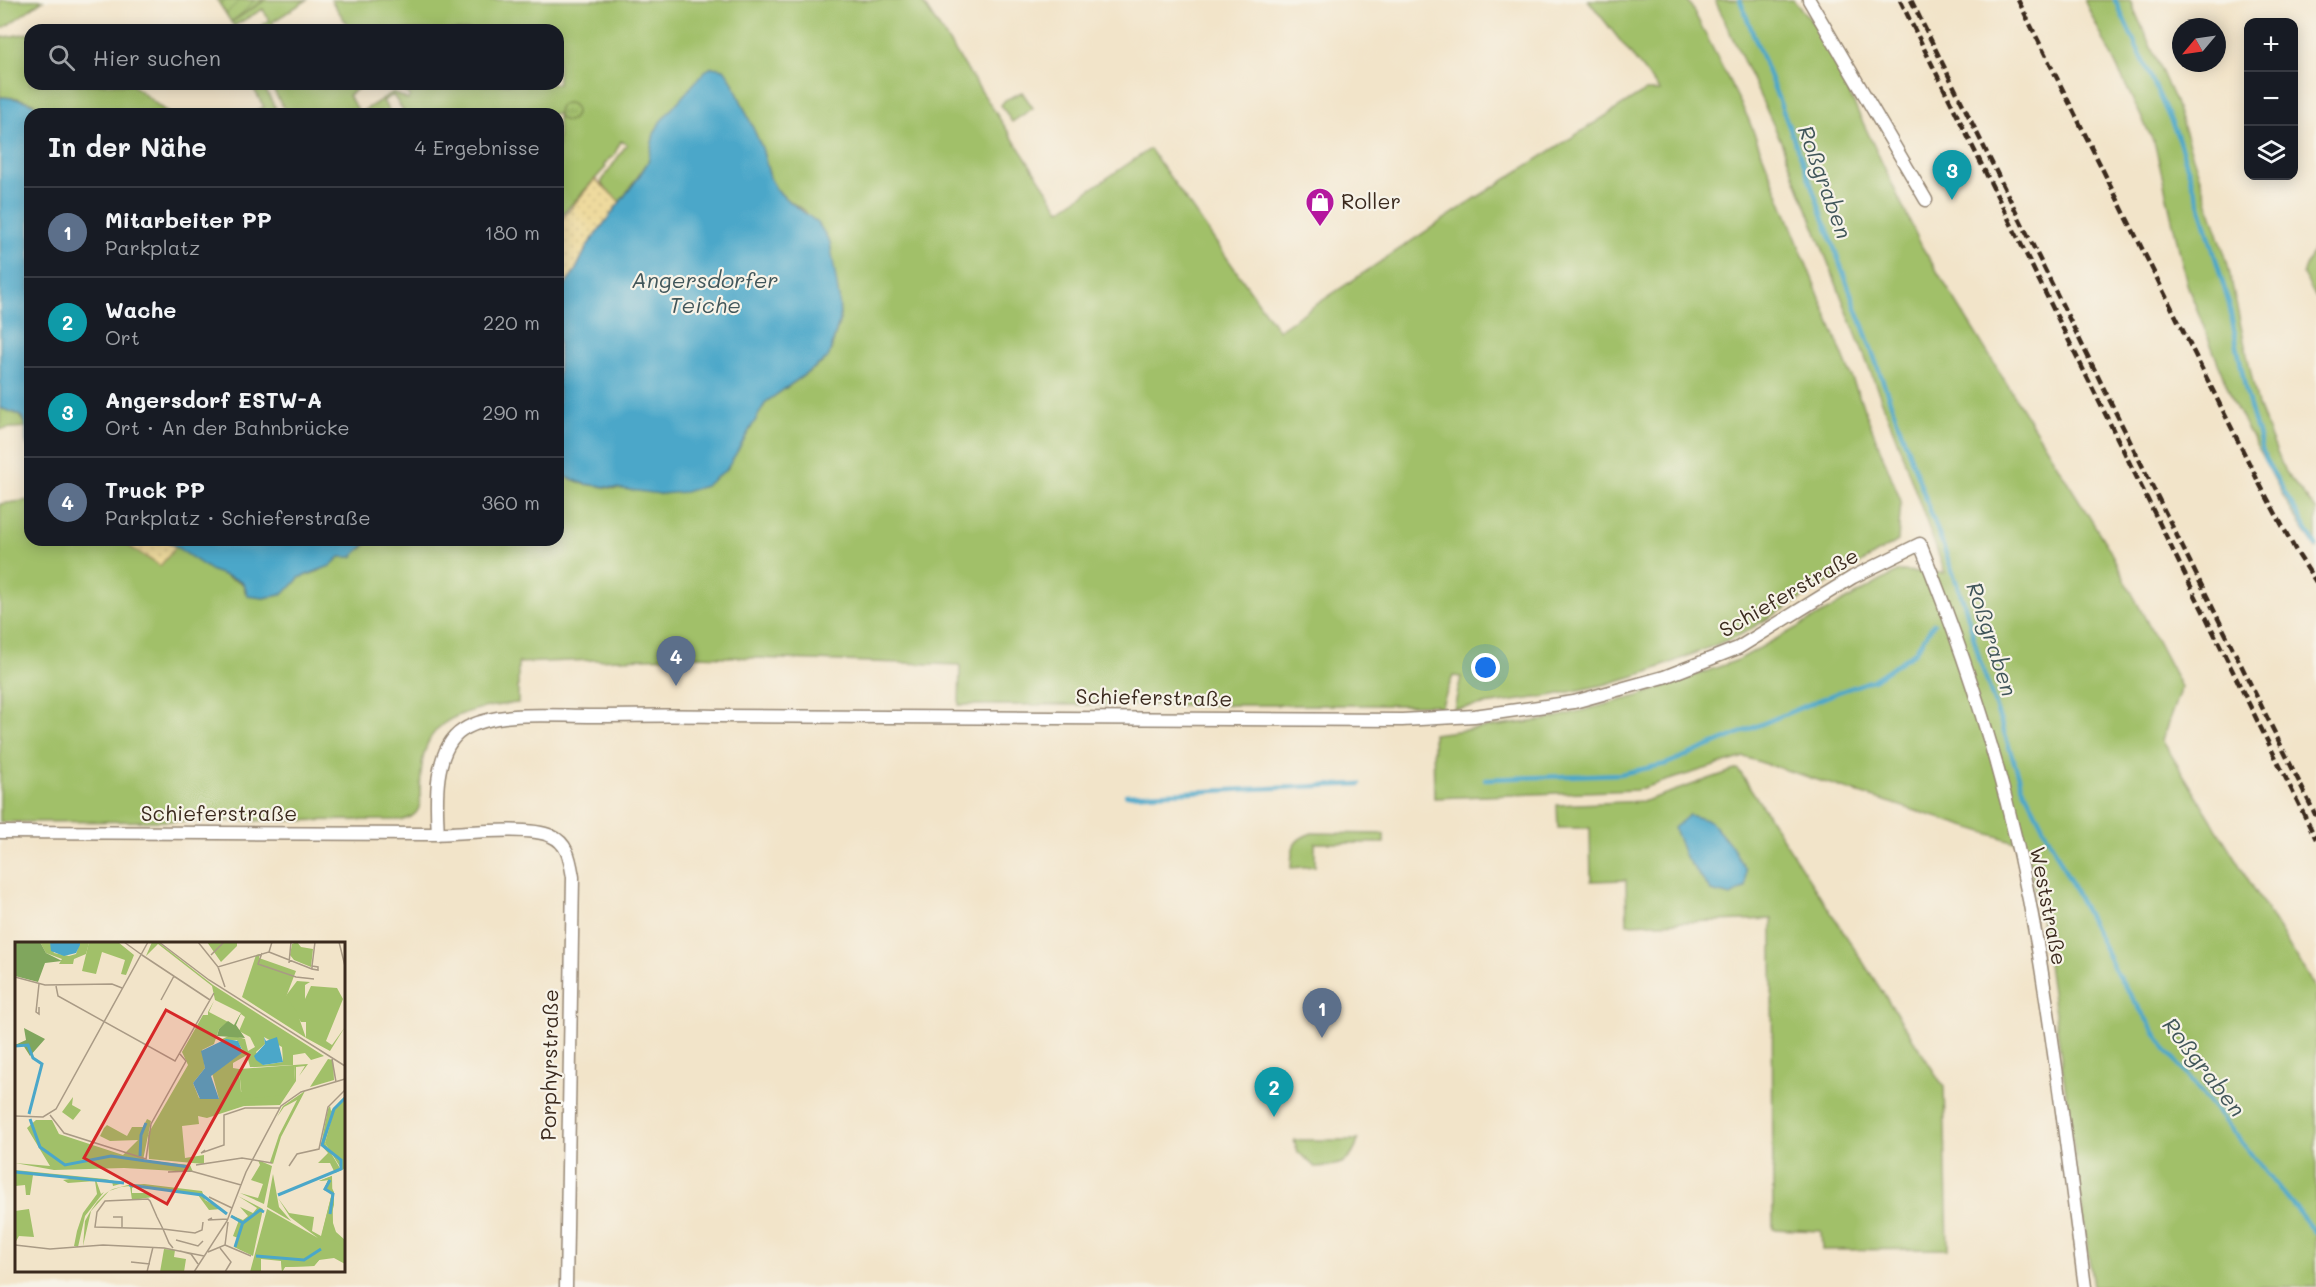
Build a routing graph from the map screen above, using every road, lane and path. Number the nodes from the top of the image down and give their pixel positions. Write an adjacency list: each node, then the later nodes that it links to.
1 (1809, 0): 2 (street)
2 (1926, 200)
3 (1920, 544): 5 (street, Schieferstraße); 8 (street, Weststraße)
4 (0, 832): 5 (street, Schieferstraße)
5 (438, 834): 6 (street, Schieferstraße)
6 (564, 845): 7 (street, Porphyrstraße)
7 (566, 1287)
8 (2085, 1287)

